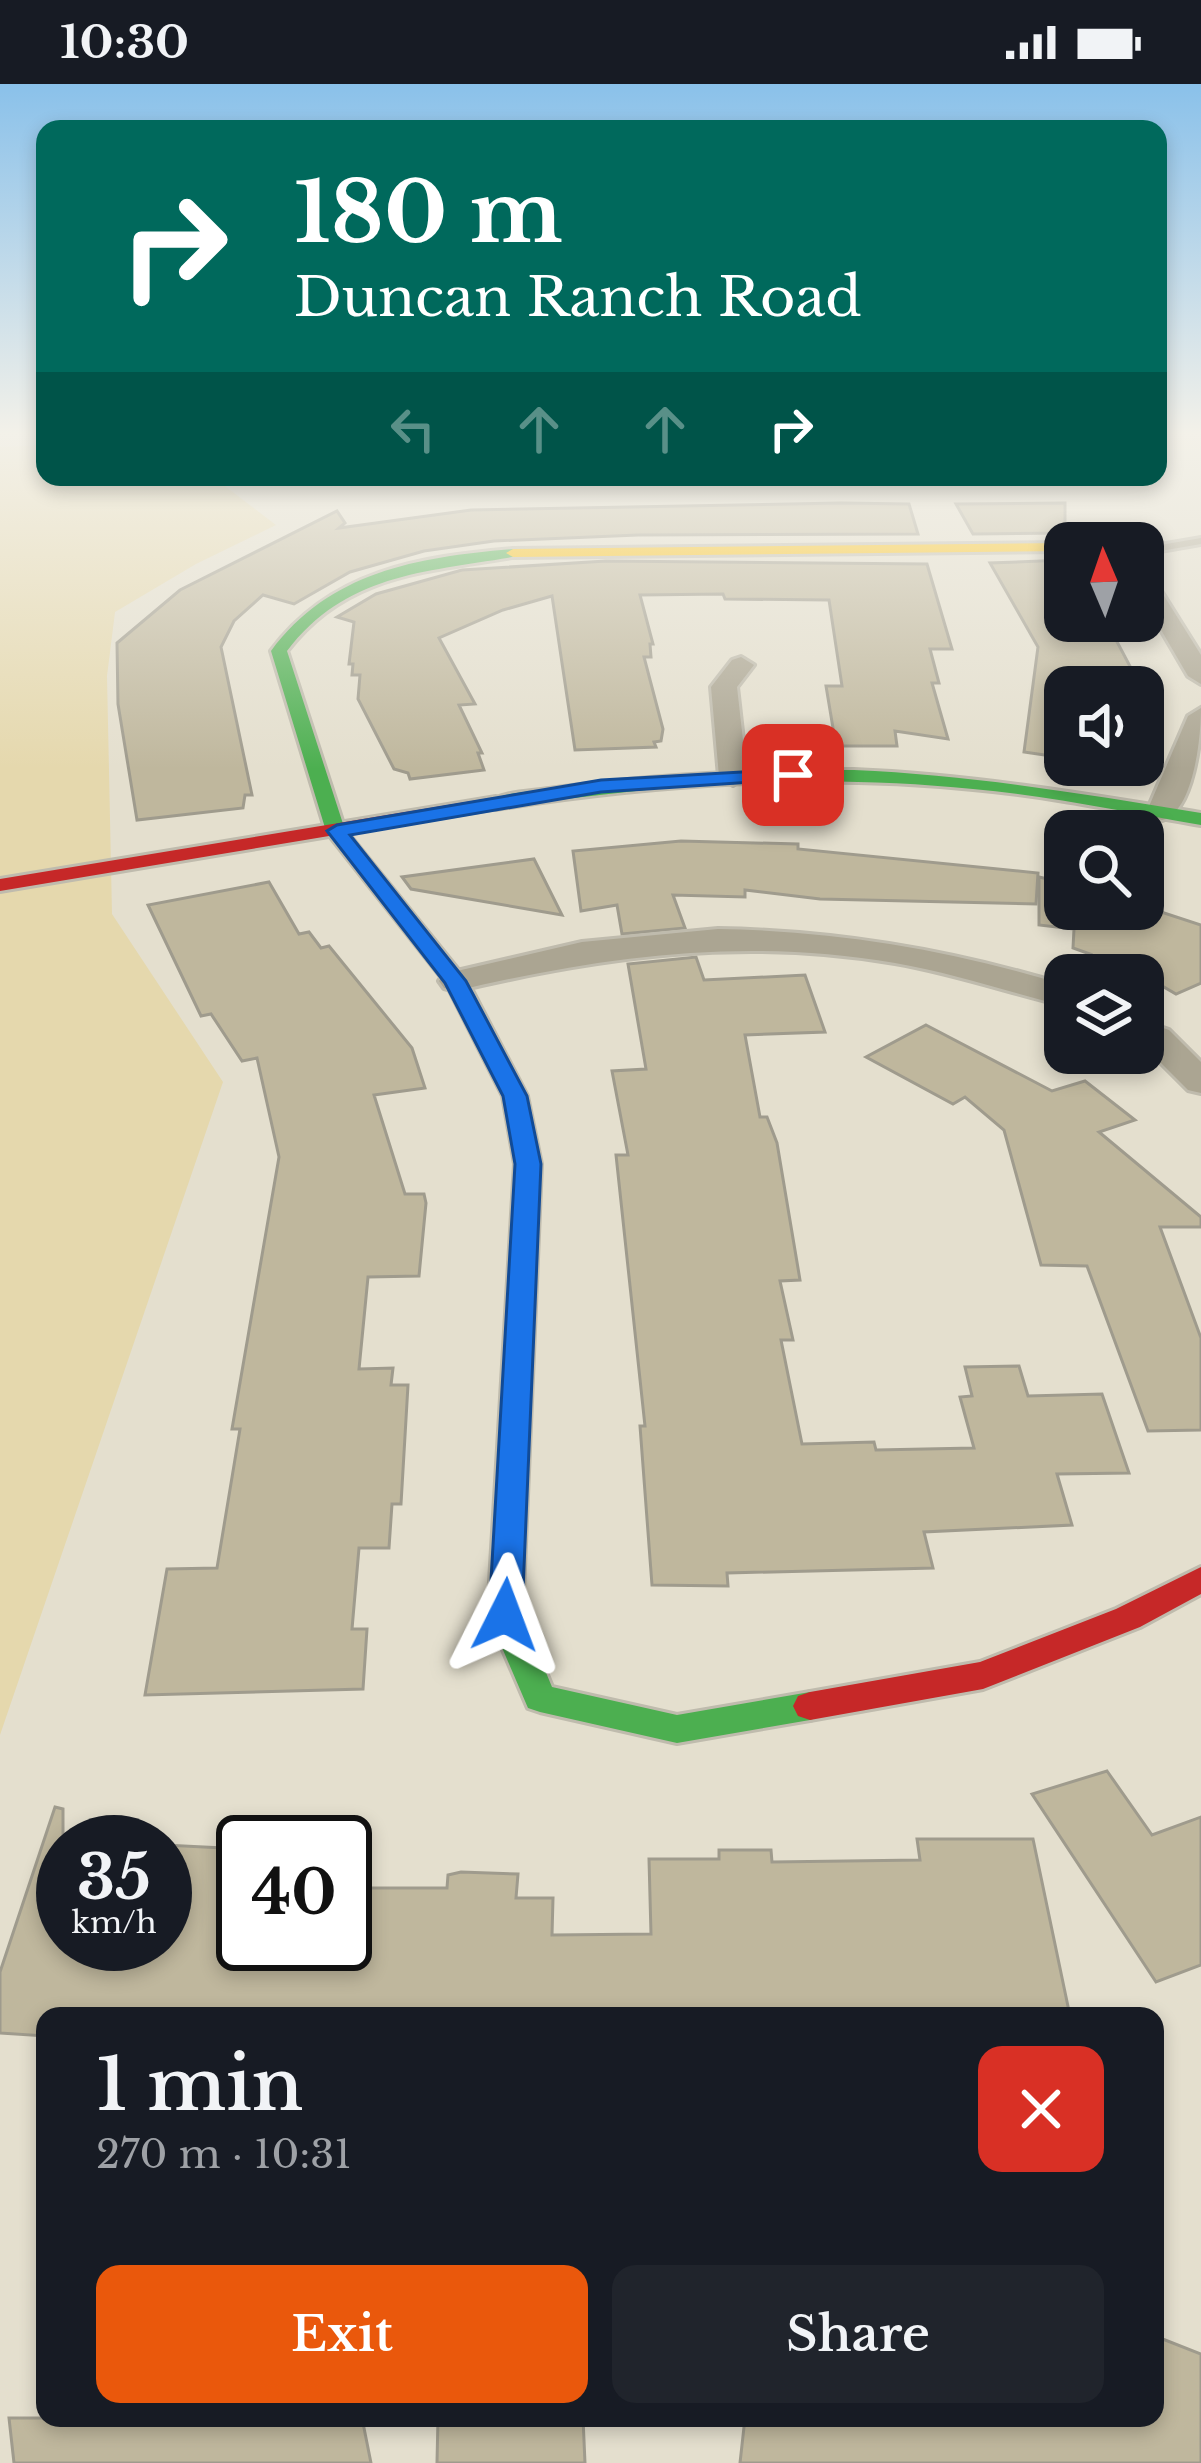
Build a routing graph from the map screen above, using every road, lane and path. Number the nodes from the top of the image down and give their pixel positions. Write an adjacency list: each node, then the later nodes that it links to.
1 (1044, 547): 11 (street)
2 (1164, 615): 4 (street)
3 (741, 665): 6 (street)
4 (1201, 676)
5 (1201, 716): 8 (street)
6 (733, 776): 7 (street); 11 (street)
7 (1155, 810)
8 (1162, 810)
9 (1164, 811): 10 (street)
10 (1201, 819)
11 (337, 831): 12 (street); 13 (street)
12 (0, 885)
13 (455, 981): 14 (street); 17 (street)
14 (1044, 990)
15 (1164, 1046): 16 (street)
16 (1201, 1082)
17 (1201, 1579)

